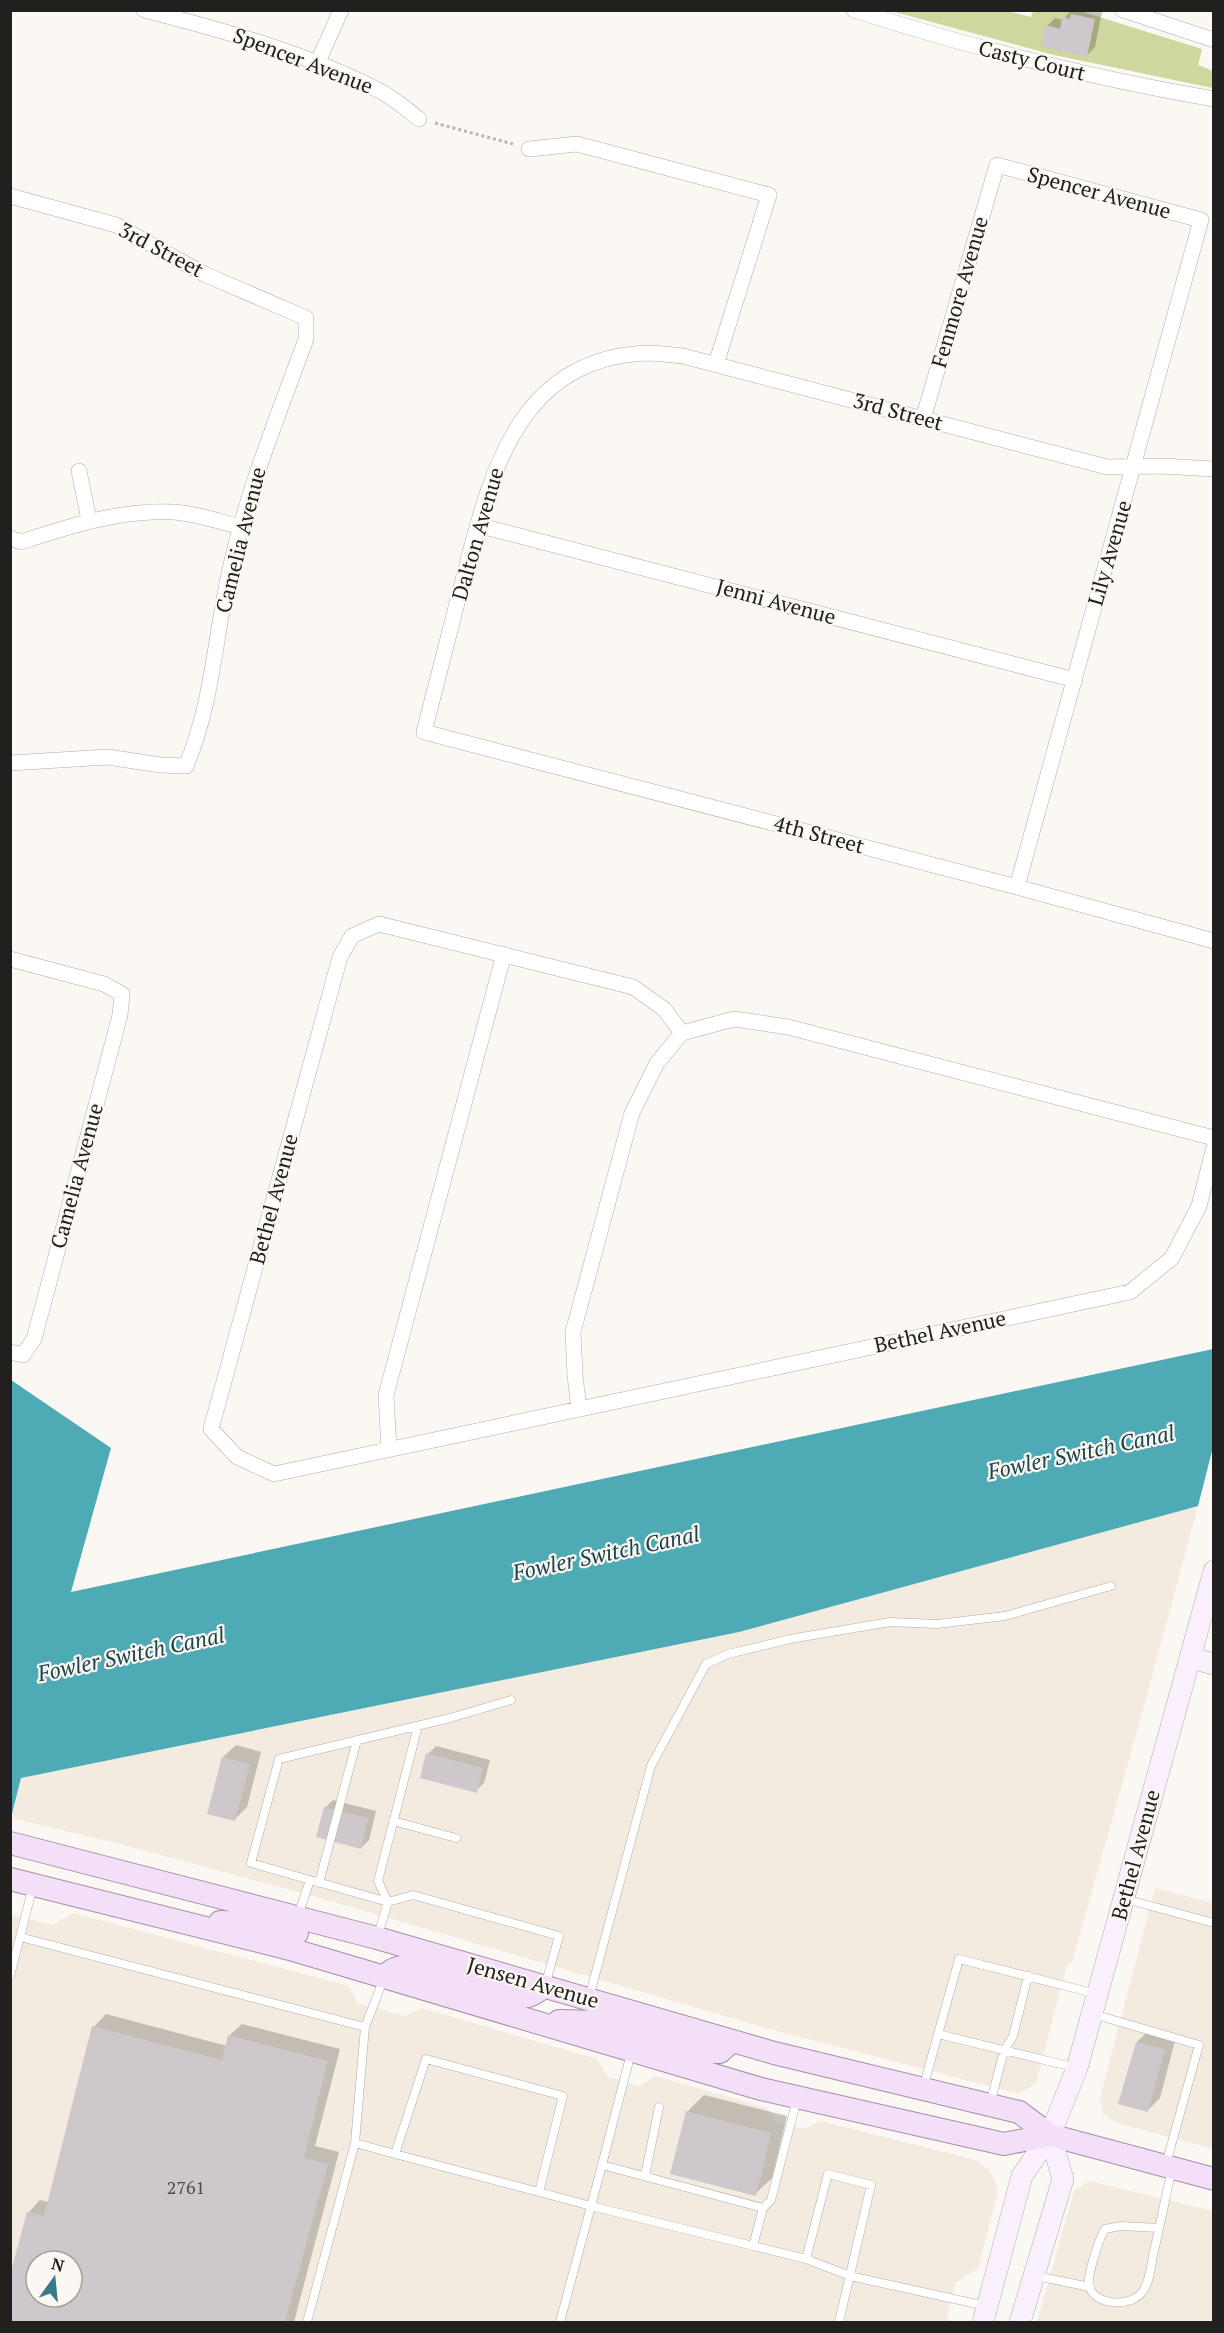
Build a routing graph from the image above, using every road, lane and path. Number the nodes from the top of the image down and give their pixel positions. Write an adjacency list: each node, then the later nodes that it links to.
1 (144, 10): 6 (street, Spencer Avenue)
2 (341, 10): 6 (street)
3 (854, 10): 7 (street, Casty Court)
4 (1123, 10): 5 (street)
5 (1214, 40)
6 (317, 64): 8 (street, Spencer Avenue)
7 (1214, 99)
8 (419, 119): 9 (path)
9 (529, 149): 14 (street)
10 (997, 165): 12 (street, Spencer Avenue); 16 (street, Fenmore Avenue)
11 (10, 196): 13 (street, 3rd Street)
12 (1201, 220): 17 (street, Lily Avenue)
13 (306, 318): 22 (street, Camelia Avenue)
14 (716, 364): 15 (street, 3rd Street); 16 (street, 3rd Street)
15 (584, 367): 21 (street, Dalton Avenue)
16 (923, 419): 17 (street, 3rd Street)
17 (1134, 468): 18 (street, 3rd Street); 24 (street, Lily Avenue)
18 (1214, 469)
19 (79, 471): 20 (street)
20 (89, 520): 22 (street); 23 (street)
21 (477, 525): 24 (street, Jenni Avenue); 25 (street, Dalton Avenue)
22 (240, 527): 26 (street, Camelia Avenue)
23 (14, 544)
24 (1075, 680): 27 (street, Lily Avenue)
25 (424, 732): 27 (street, 4th Street)
26 (10, 763)
27 (1017, 887): 28 (street, 4th Street)
28 (1214, 941)
29 (504, 954): 31 (street, Bethel Avenue); 36 (street); 36 (street, Bethel Avenue)
30 (10, 959): 34 (street, Camelia Avenue)
31 (682, 1033): 32 (street); 35 (street)
32 (1214, 1138)
33 (1214, 1147): 35 (street, Bethel Avenue)
34 (17, 1353)
35 (579, 1408): 36 (street, Bethel Avenue)
36 (389, 1449)
37 (1214, 1571): 39 (main road, Bethel Avenue)
38 (1111, 1586): 63 (lane)
39 (1191, 1658): 40 (main road); 52 (main road, Bethel Avenue)
40 (1214, 1664)
41 (511, 1700): 42 (lane)
42 (418, 1726): 43 (lane); 44 (lane)
43 (357, 1740): 48 (lane); 49 (lane)
44 (393, 1821): 45 (lane); 53 (lane)
45 (456, 1838)
46 (10, 1843): 51 (main road, Jensen Avenue)
47 (10, 1879): 50 (main road, Jensen Avenue)
48 (310, 1880): 49 (lane); 54 (lane)
49 (319, 1883): 53 (lane)
50 (34, 1884): 51 (main road); 55 (main road, Jensen Avenue); 57 (lane)
51 (219, 1896): 54 (main road, Jensen Avenue)
52 (1124, 1898): 56 (lane); 64 (main road, Bethel Avenue)
53 (388, 1902): 58 (lane); 62 (lane)
54 (298, 1917): 58 (main road, Jensen Avenue)
55 (188, 1923): 58 (main road); 61 (main road, Jensen Avenue)
56 (1214, 1923)
57 (20, 1937): 59 (lane); 66 (lane)
58 (377, 1938): 62 (main road, Jensen Avenue)
59 (10, 1976)
60 (1028, 1976): 64 (lane); 67 (lane); 69 (lane)
61 (385, 1977): 62 (main road); 65 (main road, Jensen Avenue); 66 (lane)
62 (544, 1987): 63 (main road, Jensen Avenue)
63 (588, 2000): 68 (main road, Jensen Avenue)
64 (1095, 2004): 71 (main road, Bethel Avenue); 80 (lane)
65 (540, 2022): 68 (main road); 70 (main road, Jensen Avenue)
66 (365, 2027): 77 (lane)
67 (938, 2034): 69 (lane); 72 (lane)
68 (732, 2041): 72 (main road, Jensen Avenue)
69 (1004, 2051): 71 (lane); 74 (lane)
70 (631, 2052): 73 (main road, Jensen Avenue); 79 (lane)
71 (1077, 2068): 76 (main road, Bethel Avenue)
72 (922, 2089): 74 (main road, Jensen Avenue)
73 (797, 2097): 76 (main road, Jensen Avenue); 85 (lane)
74 (990, 2105): 76 (main road, Jensen Avenue)
75 (659, 2107): 81 (lane)
76 (1050, 2136): 80 (main road, Jensen Avenue); 89 (main road); 92 (main road, Bethel Avenue)
77 (355, 2143): 78 (lane); 93 (lane)
78 (395, 2154): 83 (lane); 83 (lane)
79 (602, 2165): 81 (lane); 84 (lane)
80 (1169, 2167): 82 (main road, Jensen Avenue); 86 (lane)
81 (645, 2176): 85 (lane)
82 (1214, 2179)
83 (539, 2192): 84 (lane)
84 (591, 2206): 87 (lane); 94 (lane)
85 (763, 2208): 87 (lane)
86 (1160, 2228): 91 (lane); 91 (lane)
87 (753, 2246): 88 (lane)
88 (806, 2259): 90 (lane); 90 (lane)
89 (1035, 2275): 91 (lane); 96 (main road)
90 (850, 2276): 92 (lane); 95 (lane)
91 (1090, 2288)
92 (985, 2314)
93 (307, 2322)
94 (560, 2322)
95 (839, 2322)
96 (1020, 2322)

